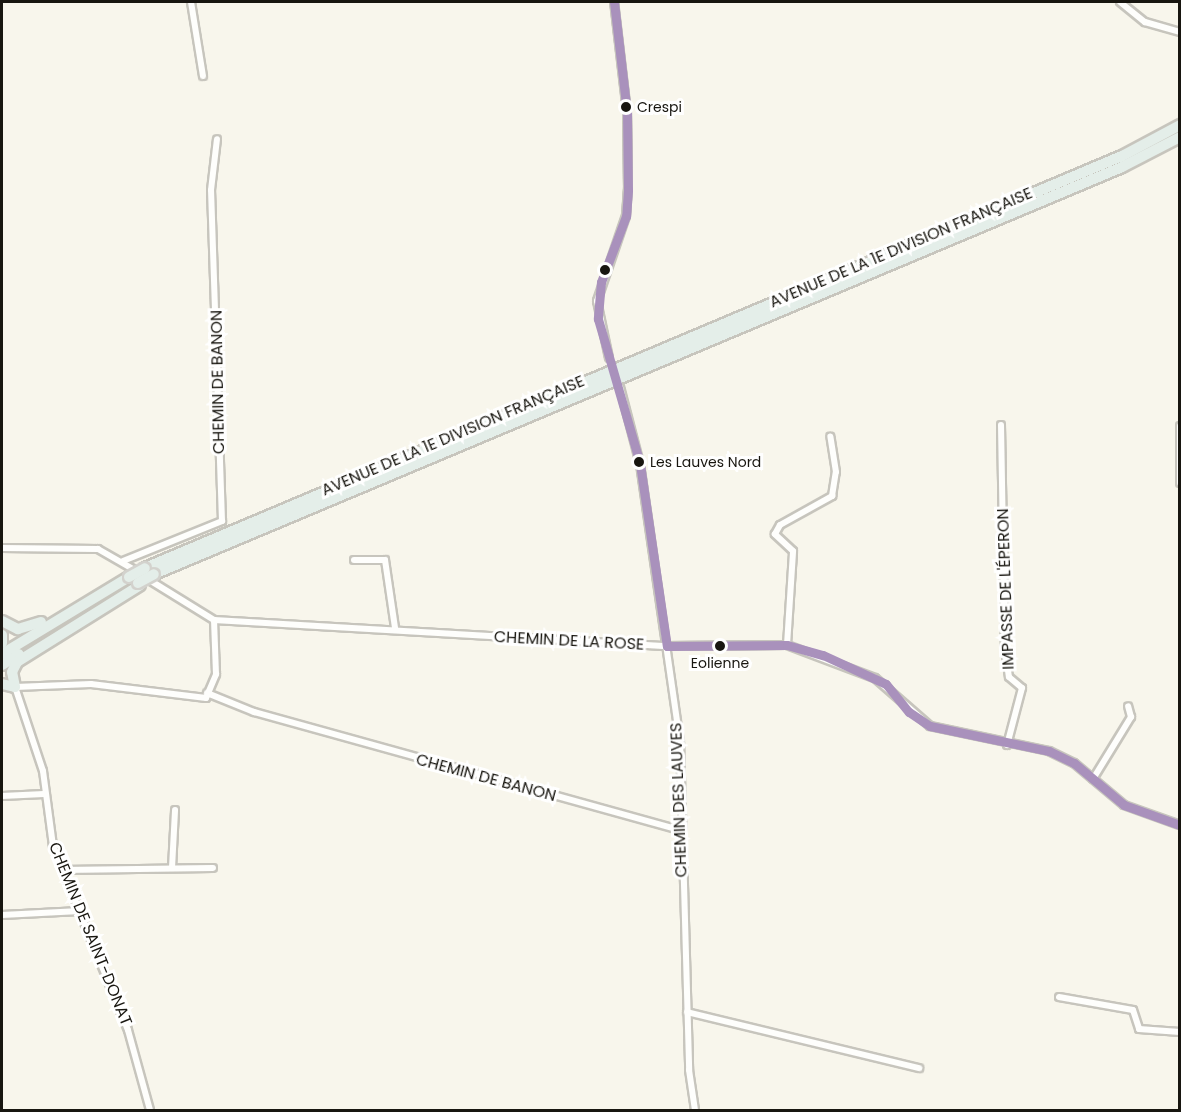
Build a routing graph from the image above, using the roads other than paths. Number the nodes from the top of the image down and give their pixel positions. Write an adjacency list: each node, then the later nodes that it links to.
1 (191, 2): 5 (street)
2 (614, 2): 9 (street)
3 (1120, 2): 4 (street)
4 (1179, 32)
5 (203, 76)
6 (1179, 125): 18 (highway, AVENUE DE LA 1E DIVISION FRANÇAISE)
7 (1179, 137): 18 (highway, AVENUE DE LA 1E DIVISION FRANÇAISE)
8 (217, 139): 17 (street, CHEMIN DE BANON)
9 (609, 358)
10 (620, 387): 27 (street, CHEMIN DES LAUVES)
11 (1001, 425): 36 (street, IMPASSE DE L'ÉPERON)
12 (1179, 426): 14 (street)
13 (830, 436): 26 (street)
14 (1179, 483)
15 (2, 548): 17 (street, CHEMIN DE LA ROSE)
16 (354, 560): 23 (street)
17 (123, 561): 21 (street, CHEMIN DE LA ROSE)
18 (152, 573): 19 (highway, AVENUE DE LA 1E DIVISION FRANÇAISE, bridge)
19 (136, 582): 20 (highway, AVENUE DE LA 1E DIVISION FRANÇAISE); 29 (highway, AVENUE DE LA 1E DIVISION FRANÇAISE); 31 (highway)
20 (105, 590): 22 (highway); 28 (highway, AVENUE DE LA 1E DIVISION FRANÇAISE)
21 (214, 620): 23 (street, CHEMIN DE LA ROSE); 32 (street)
22 (2, 621)
23 (395, 628): 27 (street, CHEMIN DE LA ROSE)
24 (2, 635): 25 (highway)
25 (2, 643)
26 (787, 645): 27 (street, CHEMIN DE LA ROSE); 36 (street, CHEMIN DE LA ROSE)
27 (667, 646): 42 (street, CHEMIN DES LAUVES)
28 (2, 654)
29 (2, 665)
30 (2, 684): 31 (highway)
31 (15, 687): 33 (street); 38 (street, CHEMIN DE SAINT-DONAT)
32 (213, 688): 33 (street); 34 (street)
33 (207, 694): 34 (street, CHEMIN DE BANON)
34 (225, 702): 42 (street, CHEMIN DE BANON)
35 (1128, 706): 37 (street)
36 (1007, 745): 37 (street, CHEMIN DE LA ROSE)
37 (1093, 779): 41 (street, CHEMIN DE LA ROSE)
38 (44, 794): 39 (street); 45 (street, CHEMIN DE SAINT-DONAT)
39 (2, 796)
40 (175, 810): 43 (street)
41 (1179, 825)
42 (680, 830): 49 (street, CHEMIN DES LAUVES)
43 (172, 868): 44 (street); 45 (street)
44 (213, 868)
45 (63, 870): 46 (street, CHEMIN DE SAINT-DONAT)
46 (80, 911): 47 (street); 52 (street, CHEMIN DE SAINT-DONAT)
47 (2, 915)
48 (1059, 997): 50 (street)
49 (687, 1012): 51 (street); 53 (street, CHEMIN DES LAUVES)
50 (1179, 1032)
51 (919, 1068)
52 (150, 1110)
53 (695, 1110)

